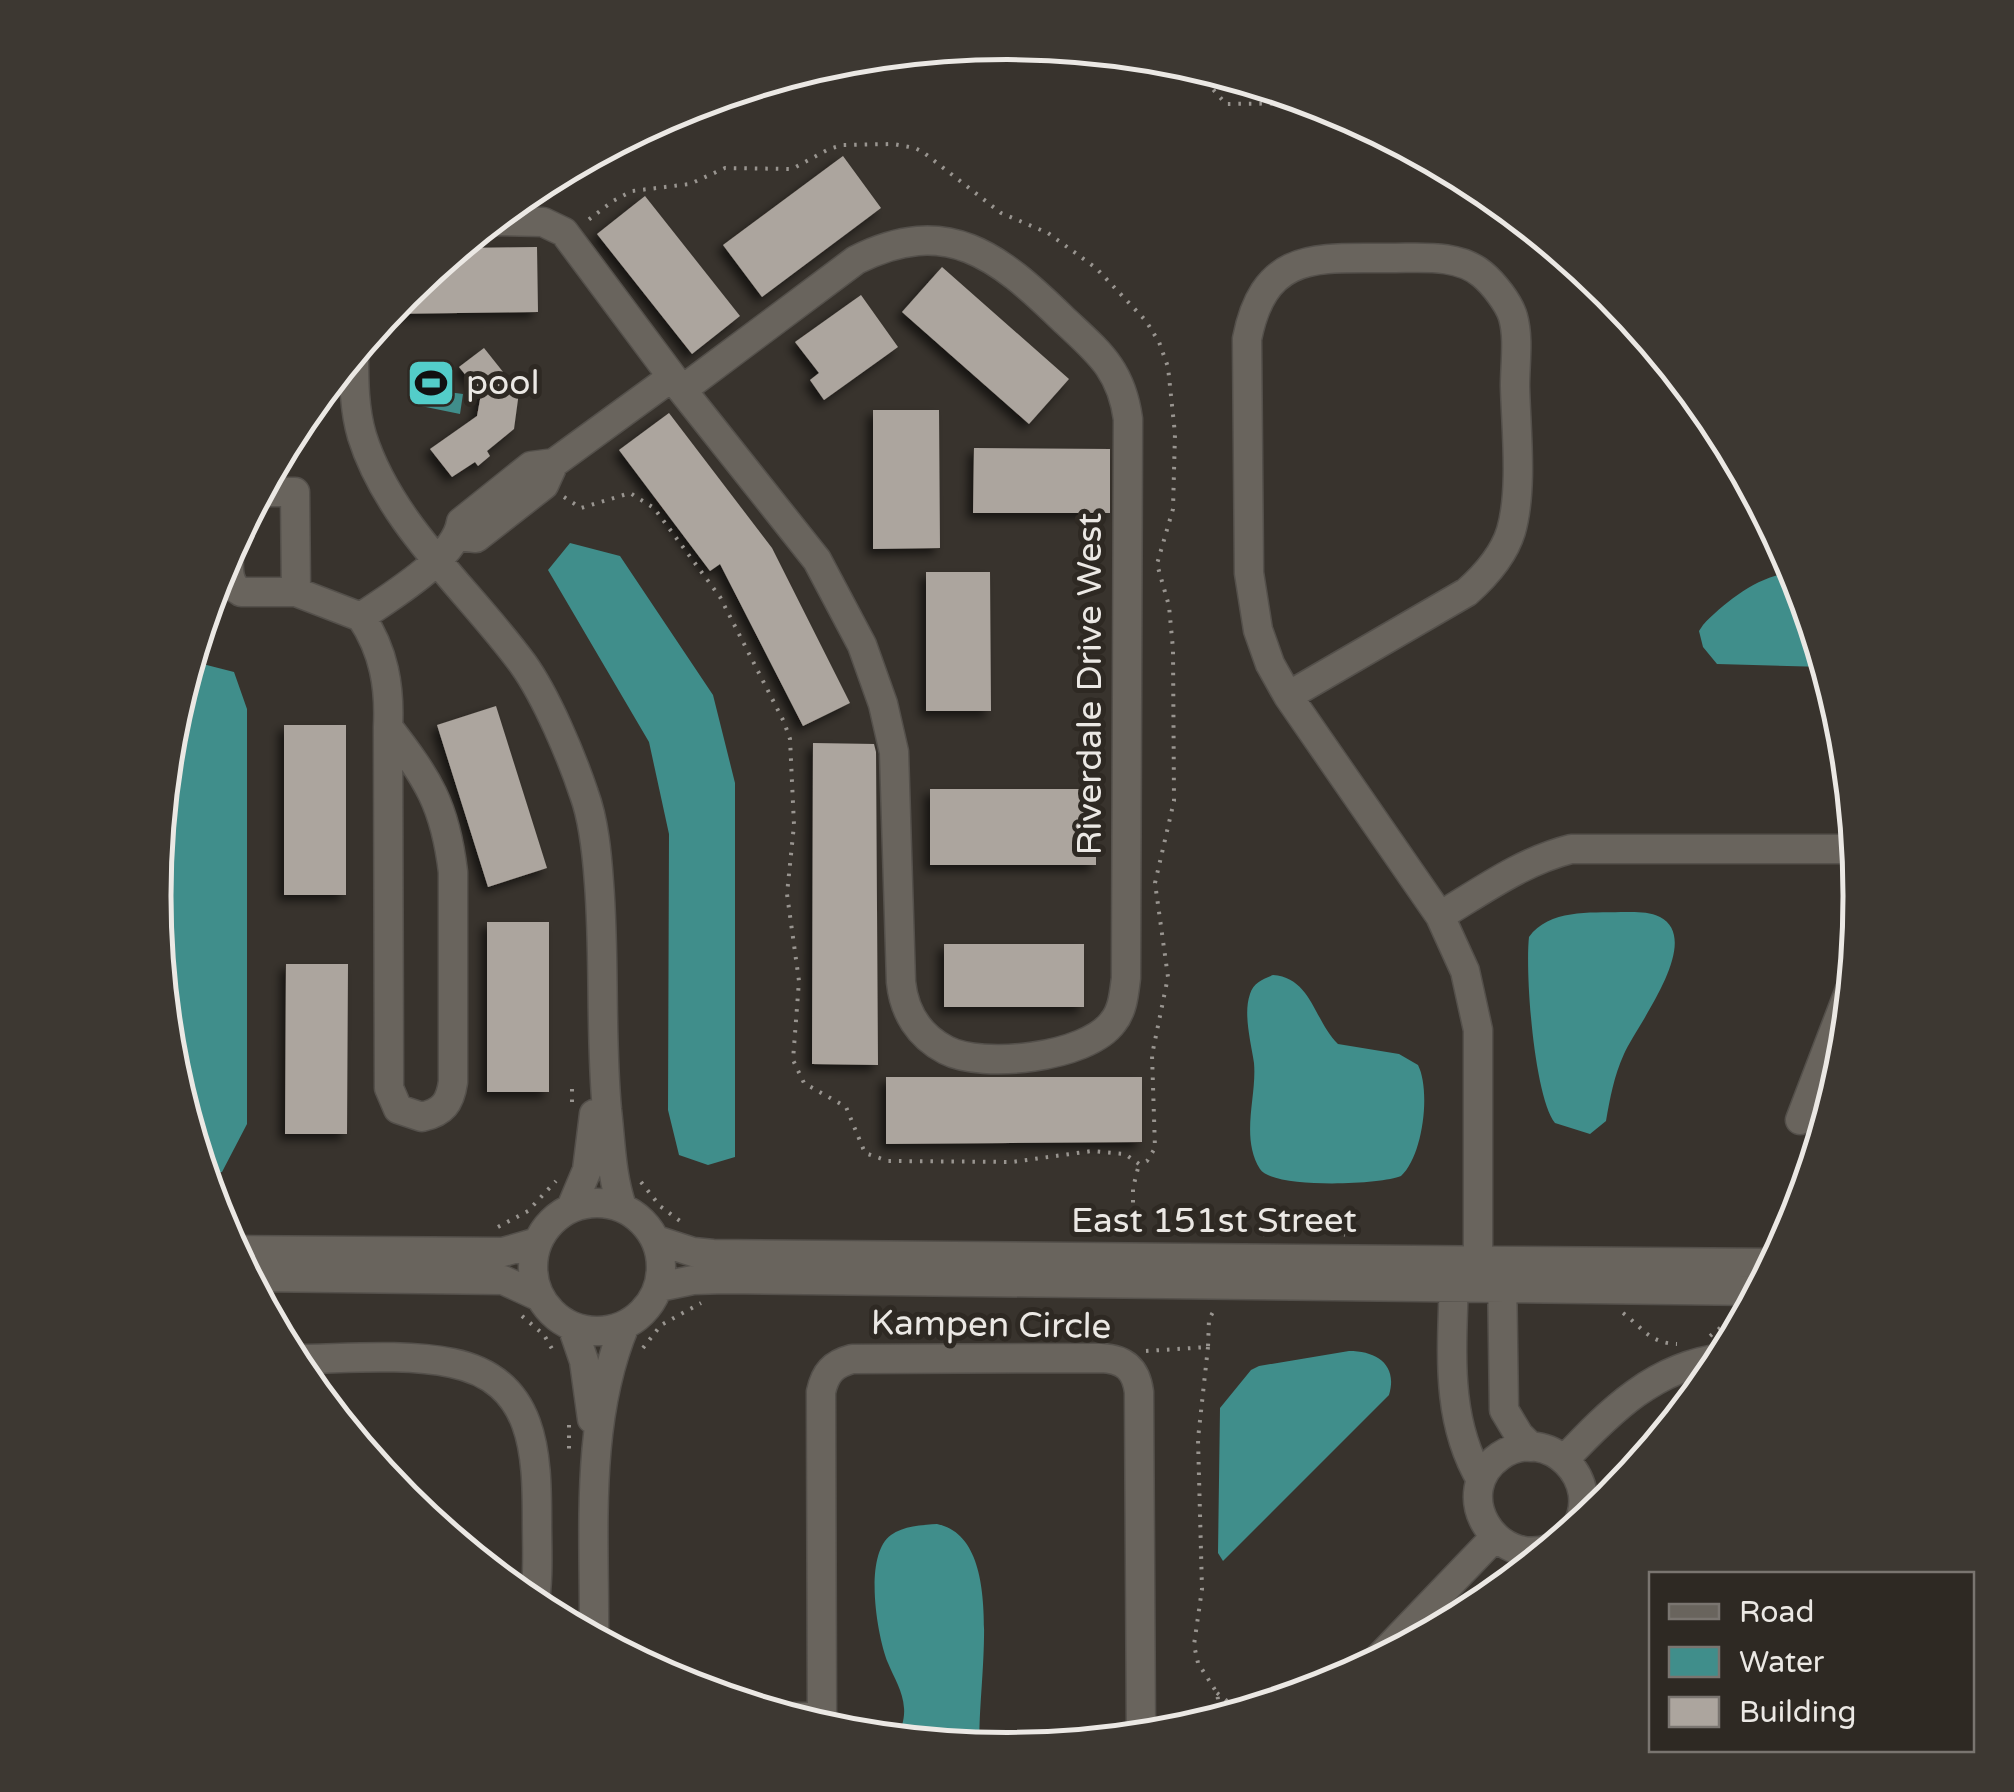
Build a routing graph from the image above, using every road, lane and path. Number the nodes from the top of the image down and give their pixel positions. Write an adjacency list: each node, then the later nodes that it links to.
1 (1210, 85): 2 (path)
2 (1274, 103)
3 (515, 221): 4 (street)
4 (568, 236): 6 (street, Riverdale Drive West); 20 (path)
5 (355, 374): 9 (street)
6 (677, 383): 6 (street, Riverdale Drive West); 7 (street)
7 (552, 470): 9 (street); 20 (path)
8 (275, 492): 11 (street)
9 (438, 561): 12 (street); 18 (street)
10 (232, 584): 11 (street)
11 (296, 592): 12 (street)
12 (361, 617): 14 (street)
13 (1288, 696): 13 (street); 16 (street)
14 (388, 728): 14 (street)
15 (1841, 849): 16 (street)
16 (1440, 916): 31 (street)
17 (1830, 1042): 19 (street)
18 (602, 1074): 23 (street); 24 (street)
19 (1800, 1120)
20 (1139, 1164): 28 (path)
21 (558, 1178): 25 (path)
22 (638, 1178): 26 (path)
23 (622, 1207): 24 (street); 27 (street)
24 (572, 1208): 29 (street)
25 (514, 1221)
26 (687, 1226)
27 (656, 1240): 31 (street, East 151st Street); 34 (street)
28 (1133, 1241)
29 (538, 1242): 30 (street); 38 (street)
30 (250, 1250)
31 (1478, 1260): 32 (street, East 151st Street); 35 (street); 36 (street)
32 (1758, 1264)
33 (263, 1276): 38 (street)
34 (659, 1287): 35 (street, East 151st Street); 45 (street)
35 (1454, 1288): 36 (street, East 151st Street); 57 (street)
36 (1502, 1289): 37 (street, East 151st Street); 54 (street)
37 (1744, 1291)
38 (540, 1298): 44 (street)
39 (1222, 1304): 48 (path)
40 (512, 1310): 50 (path)
41 (684, 1311): 49 (path)
42 (1619, 1311): 47 (path)
43 (1724, 1324): 46 (path)
44 (572, 1326): 45 (street); 55 (street)
45 (625, 1326): 55 (street)
46 (1698, 1341)
47 (1687, 1344)
48 (1208, 1347): 53 (path); 64 (path)
49 (639, 1354)
50 (557, 1356)
51 (311, 1359): 61 (street)
52 (1700, 1362): 56 (street)
53 (1126, 1364): 67 (street, Kampen Circle); 68 (street, Kampen Circle)
54 (1531, 1446): 56 (street); 57 (street)
55 (596, 1455): 62 (street)
56 (1565, 1459): 58 (street)
57 (1482, 1480): 59 (street)
58 (1584, 1500)
59 (1494, 1538): 60 (street); 63 (street)
60 (1525, 1552)
61 (534, 1585)
62 (594, 1623)
63 (1405, 1631)
64 (1217, 1694): 65 (path); 66 (path)
65 (1229, 1702)
66 (1219, 1705)
67 (822, 1711)
68 (1141, 1721)

